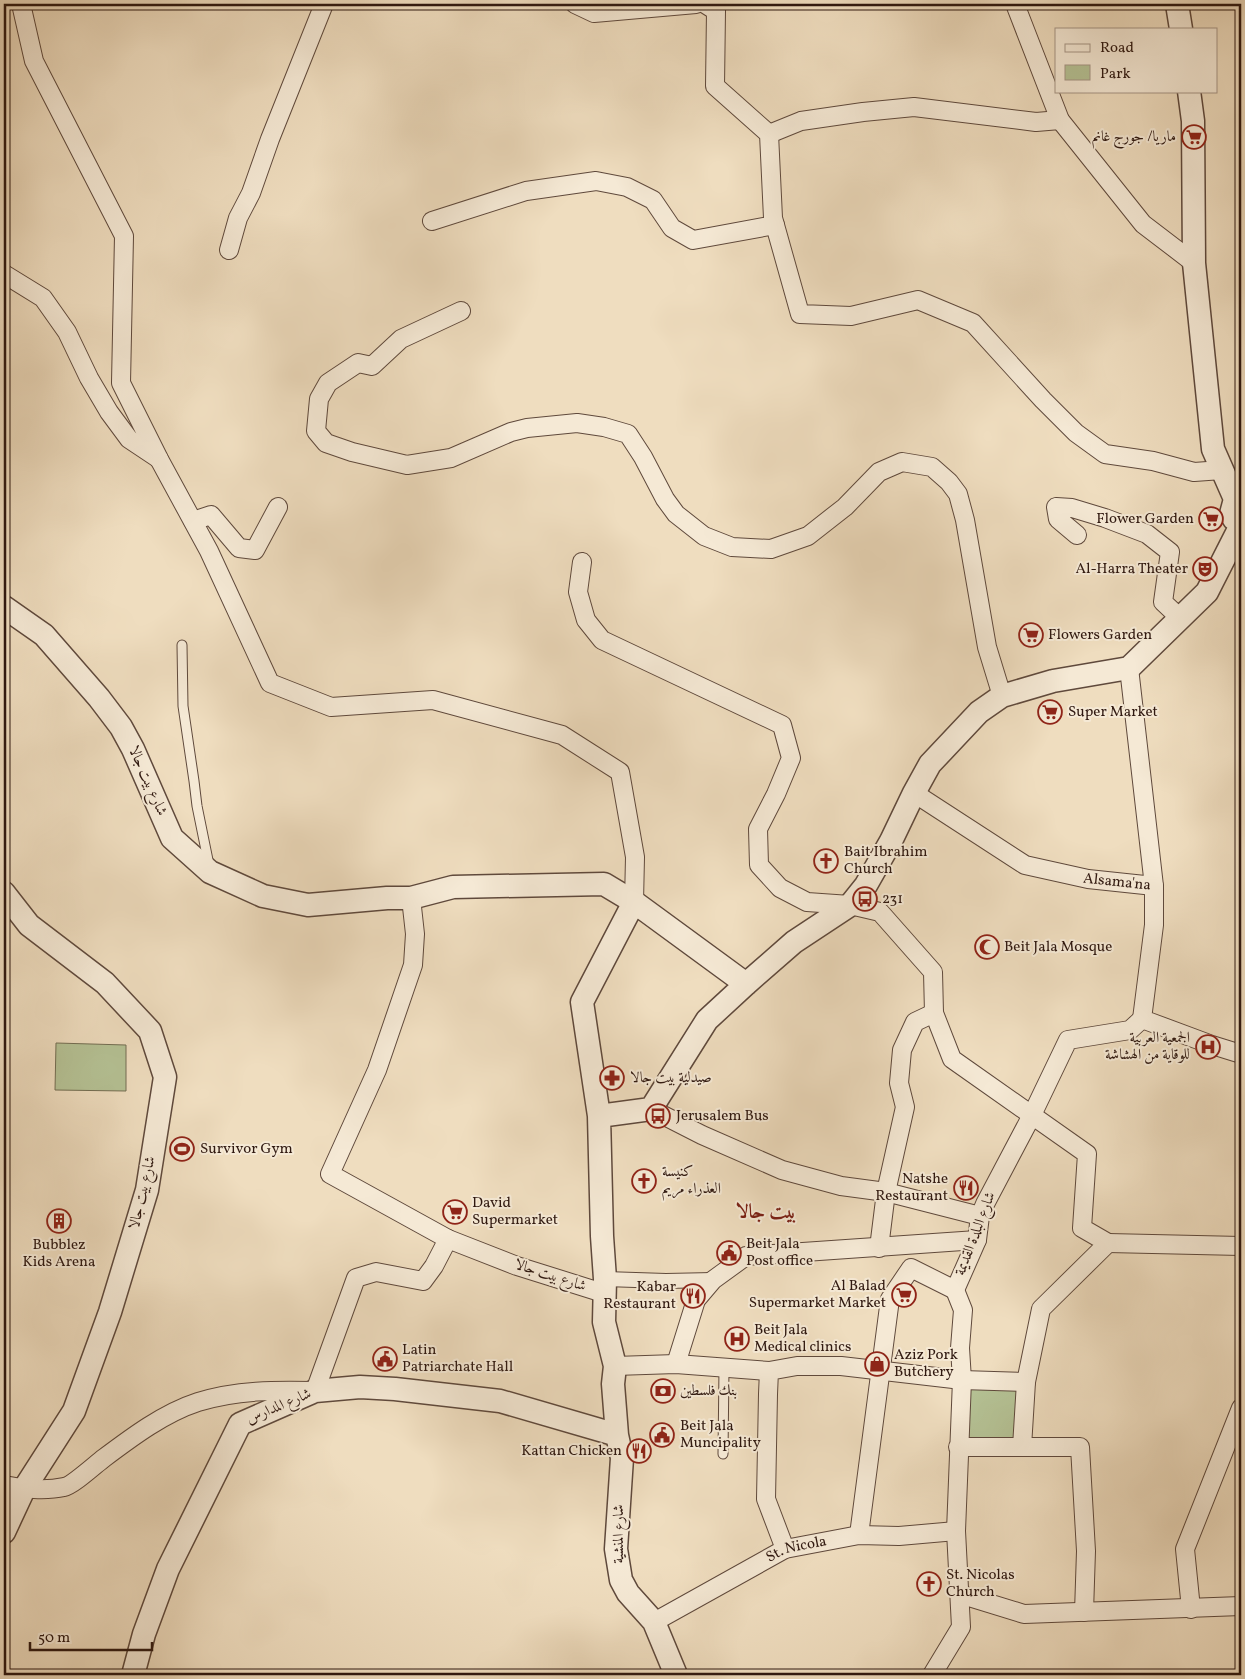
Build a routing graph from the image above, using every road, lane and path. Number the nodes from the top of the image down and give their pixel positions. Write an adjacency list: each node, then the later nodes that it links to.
1 (21, 4): 18 (street)
2 (324, 4): 14 (street)
3 (575, 4): 4 (street)
4 (696, 4)
5 (705, 4): 11 (street)
6 (1014, 4): 10 (street)
7 (1177, 4): 8 (street)
8 (1181, 28)
9 (1189, 92): 15 (street)
10 (1060, 120): 11 (street); 15 (street)
11 (769, 134): 13 (street)
12 (432, 222): 13 (street)
13 (775, 225): 19 (street)
14 (229, 250)
15 (1194, 263): 19 (street)
16 (4, 274): 18 (street)
17 (461, 311): 29 (street)
18 (160, 459): 21 (street)
19 (1233, 486): 22 (street)
20 (278, 507): 21 (street)
21 (193, 521): 35 (street)
22 (1241, 525): 26 (street)
23 (1077, 535): 26 (street)
24 (582, 562): 36 (street)
25 (4, 607): 31 (street, شارع بيت جالا)
26 (1180, 618): 28 (street)
27 (182, 645): 31 (lane)
28 (1129, 668): 29 (street); 32 (street, Alsama'na)
29 (1002, 696): 30 (street)
30 (914, 793): 32 (street, Alsama'na); 36 (street)
31 (210, 872): 34 (street, شارع بيت جالا)
32 (1154, 886): 39 (street)
33 (4, 893): 67 (street, شارع بيت جالا)
34 (411, 898): 35 (street, شارع بيت جالا); 46 (street, شارع بيت جالا)
35 (634, 902): 37 (street, شارع بيت جالا); 43 (street, شارع المنشية)
36 (850, 905): 37 (street); 38 (street)
37 (746, 984): 41 (street)
38 (934, 1014): 42 (street); 44 (street)
39 (1142, 1019): 40 (street); 42 (street, شارع البلدة القديمة)
40 (1241, 1054)
41 (651, 1110): 43 (street); 44 (street)
42 (1032, 1115): 45 (street, شارع البلدة القديمة); 48 (street)
43 (599, 1116): 52 (street, شارع المنشية)
44 (886, 1192): 45 (street); 50 (street)
45 (980, 1216): 47 (street, شارع البلدة القديمة)
46 (448, 1238): 52 (street, شارع بيت جالا); 61 (street)
47 (977, 1240): 50 (street); 53 (street, شارع البلدة القديمة)
48 (1108, 1242): 49 (street); 60 (street)
49 (1241, 1246)
50 (879, 1248): 51 (street)
51 (713, 1280): 52 (street); 54 (street)
52 (604, 1286): 55 (street, شارع المنشية)
53 (955, 1290): 58 (street, شارع البلدة القديمة); 59 (street)
54 (676, 1364): 55 (street); 56 (street)
55 (615, 1366): 63 (street, شارع المنشية)
56 (724, 1368): 57 (street); 66 (lane)
57 (770, 1371): 58 (street); 71 (street)
58 (880, 1371): 59 (street); 70 (street, شارع البلدة القديمة)
59 (962, 1380): 60 (street); 64 (street)
60 (1026, 1382): 65 (street)
61 (315, 1391): 63 (street, شارع المدارس); 67 (street); 77 (street, شارع المدارس)
62 (1241, 1408): 74 (street)
63 (617, 1435): 76 (street, شارع المنشية)
64 (958, 1447): 65 (street); 69 (street)
65 (1022, 1447): 75 (street)
66 (723, 1454)
67 (14, 1487): 68 (street, شارع بيت جالا)
68 (4, 1532)
69 (956, 1532): 70 (street, St. Nicola); 72 (street)
70 (859, 1535): 71 (street, St. Nicola)
71 (785, 1549): 76 (street, St. Nicola)
72 (959, 1594): 75 (street); 79 (street)
73 (1241, 1606): 74 (street)
74 (1191, 1608): 75 (street)
75 (1084, 1612)
76 (654, 1622): 78 (street, شارع المنشية)
77 (133, 1675)
78 (676, 1675)
79 (932, 1675)

